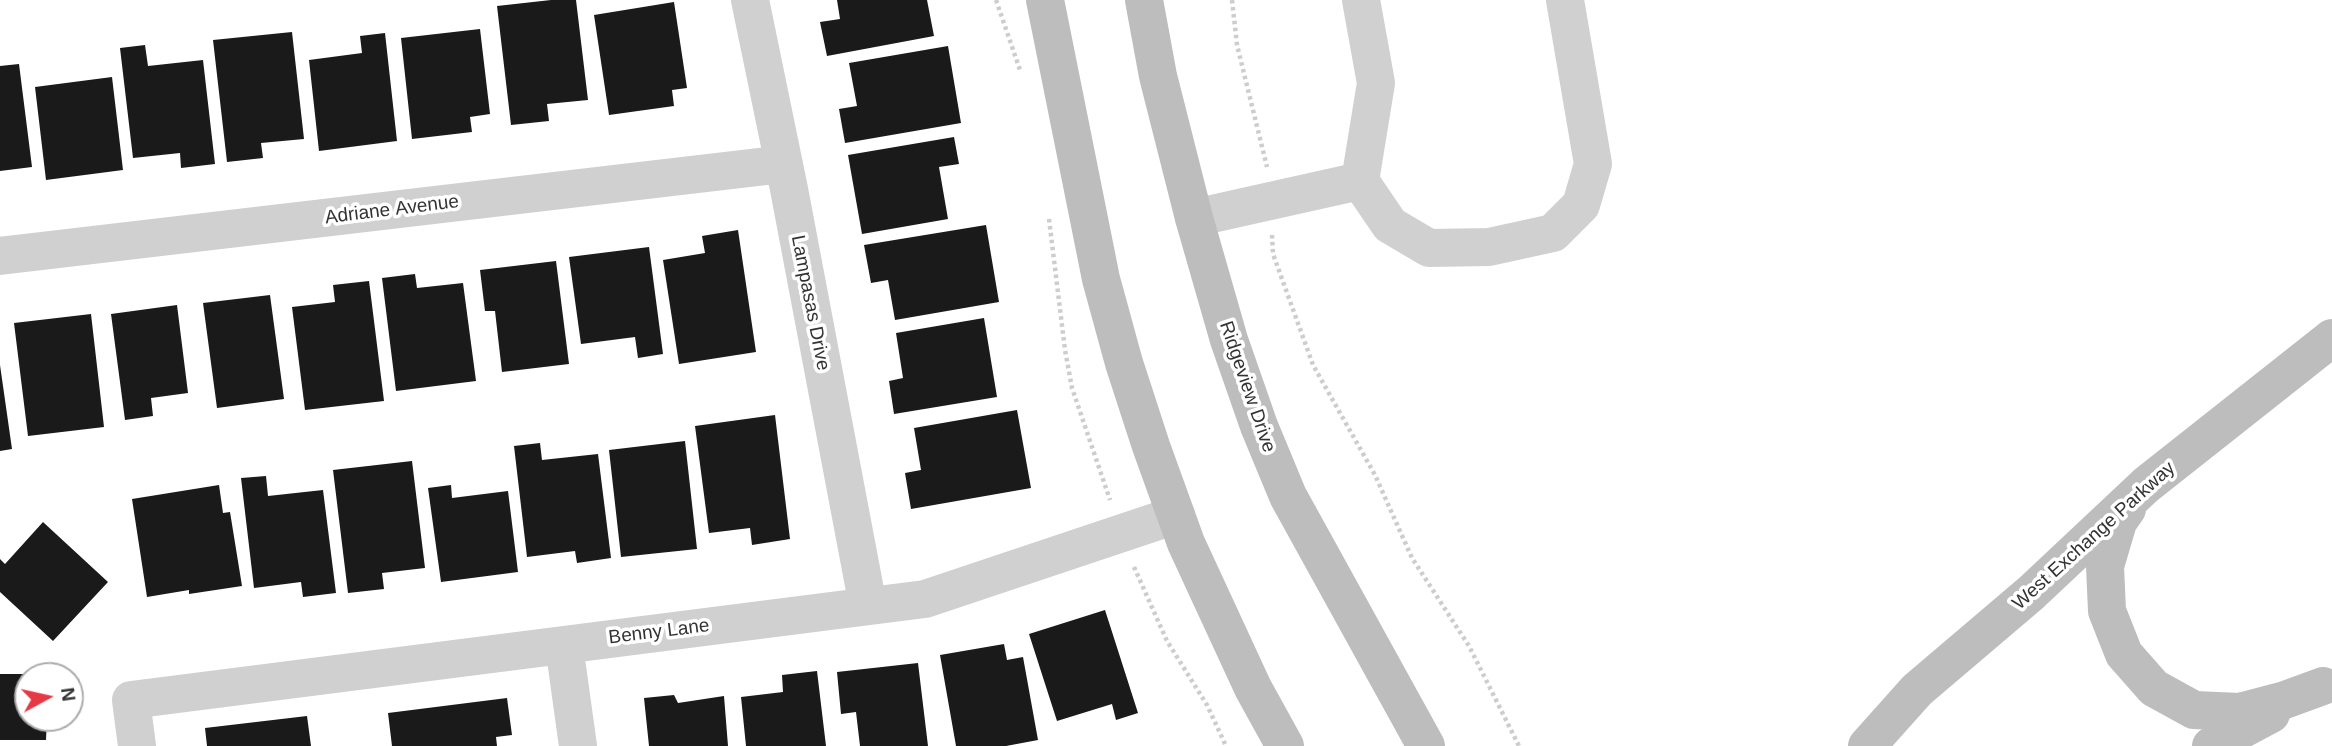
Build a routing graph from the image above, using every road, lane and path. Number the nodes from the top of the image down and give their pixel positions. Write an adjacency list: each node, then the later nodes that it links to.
1 (750, 0): 9 (street, Lampasas Drive)
2 (996, 0): 8 (path)
3 (1045, 0): 18 (main road)
4 (1144, 0): 13 (main road, Ridgeview Drive)
5 (1232, 0): 11 (path)
6 (1361, 0): 10 (street)
7 (1564, 0): 10 (street)
8 (1023, 78)
9 (784, 164): 14 (street, Adriane Avenue); 20 (street, Lampasas Drive)
10 (1360, 181): 11 (street)
11 (1269, 200): 13 (street); 28 (path)
12 (1049, 218): 17 (path)
13 (1194, 218): 27 (main road, Ridgeview Drive)
14 (0, 256)
15 (2332, 338): 16 (main road, West Exchange Parkway)
16 (2146, 485): 22 (main road); 29 (main road, West Exchange Parkway)
17 (1111, 504)
18 (1176, 515): 20 (street, Benny Lane); 26 (main road)
19 (1129, 555): 25 (path)
20 (867, 606): 21 (street, Benny Lane)
21 (564, 645): 23 (street, Benny Lane); 24 (street)
22 (2328, 683): 30 (main road)
23 (137, 746)
24 (578, 746)
25 (1226, 746)
26 (1285, 746)
27 (1426, 746)
28 (1519, 746)
29 (1867, 746)
30 (2211, 746)

